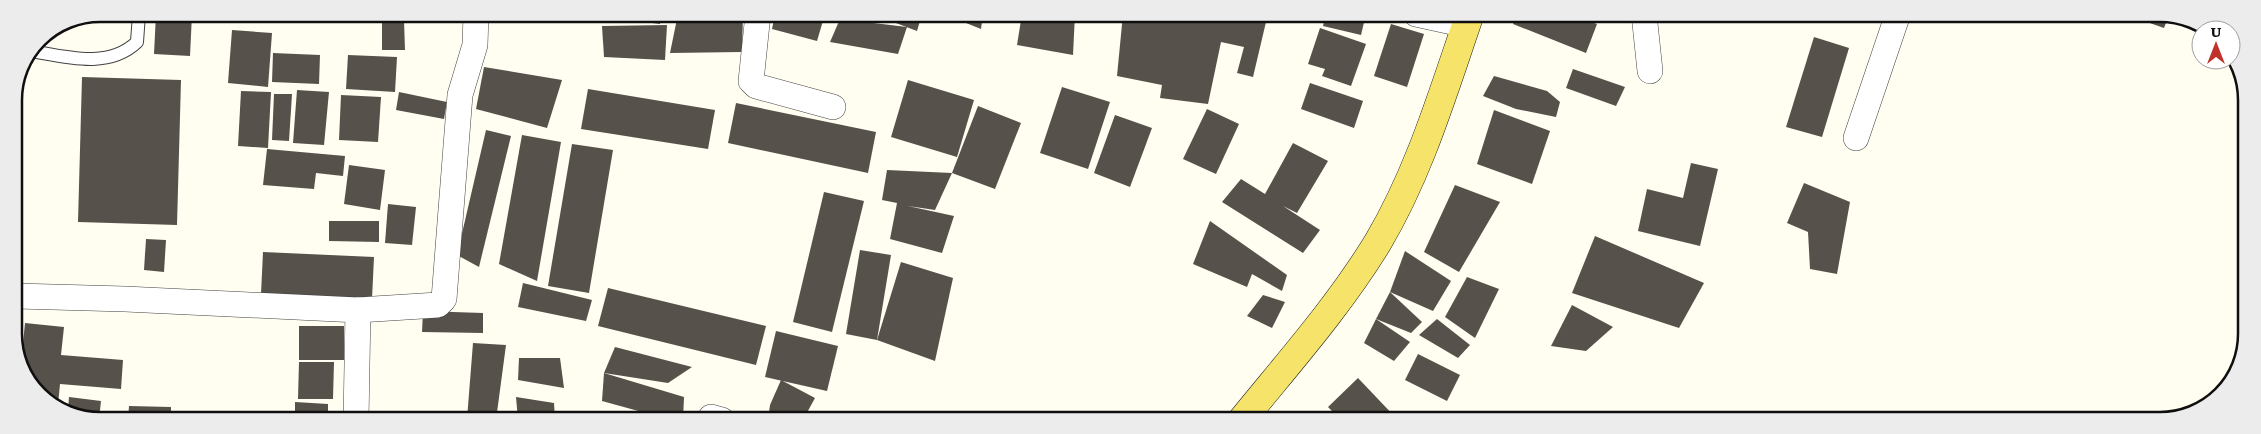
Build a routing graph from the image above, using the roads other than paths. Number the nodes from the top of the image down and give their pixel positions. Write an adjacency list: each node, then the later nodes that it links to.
1 (139, 23): 7 (lane)
2 (476, 23): 12 (street)
3 (757, 23): 9 (street)
4 (1467, 23): 14 (main road)
5 (1645, 23): 8 (street)
6 (1895, 23): 10 (street)
7 (39, 52)
8 (1650, 71)
9 (833, 107)
10 (1856, 138)
11 (23, 296): 12 (street)
12 (358, 310): 13 (street)
13 (356, 412)
14 (1249, 412)

